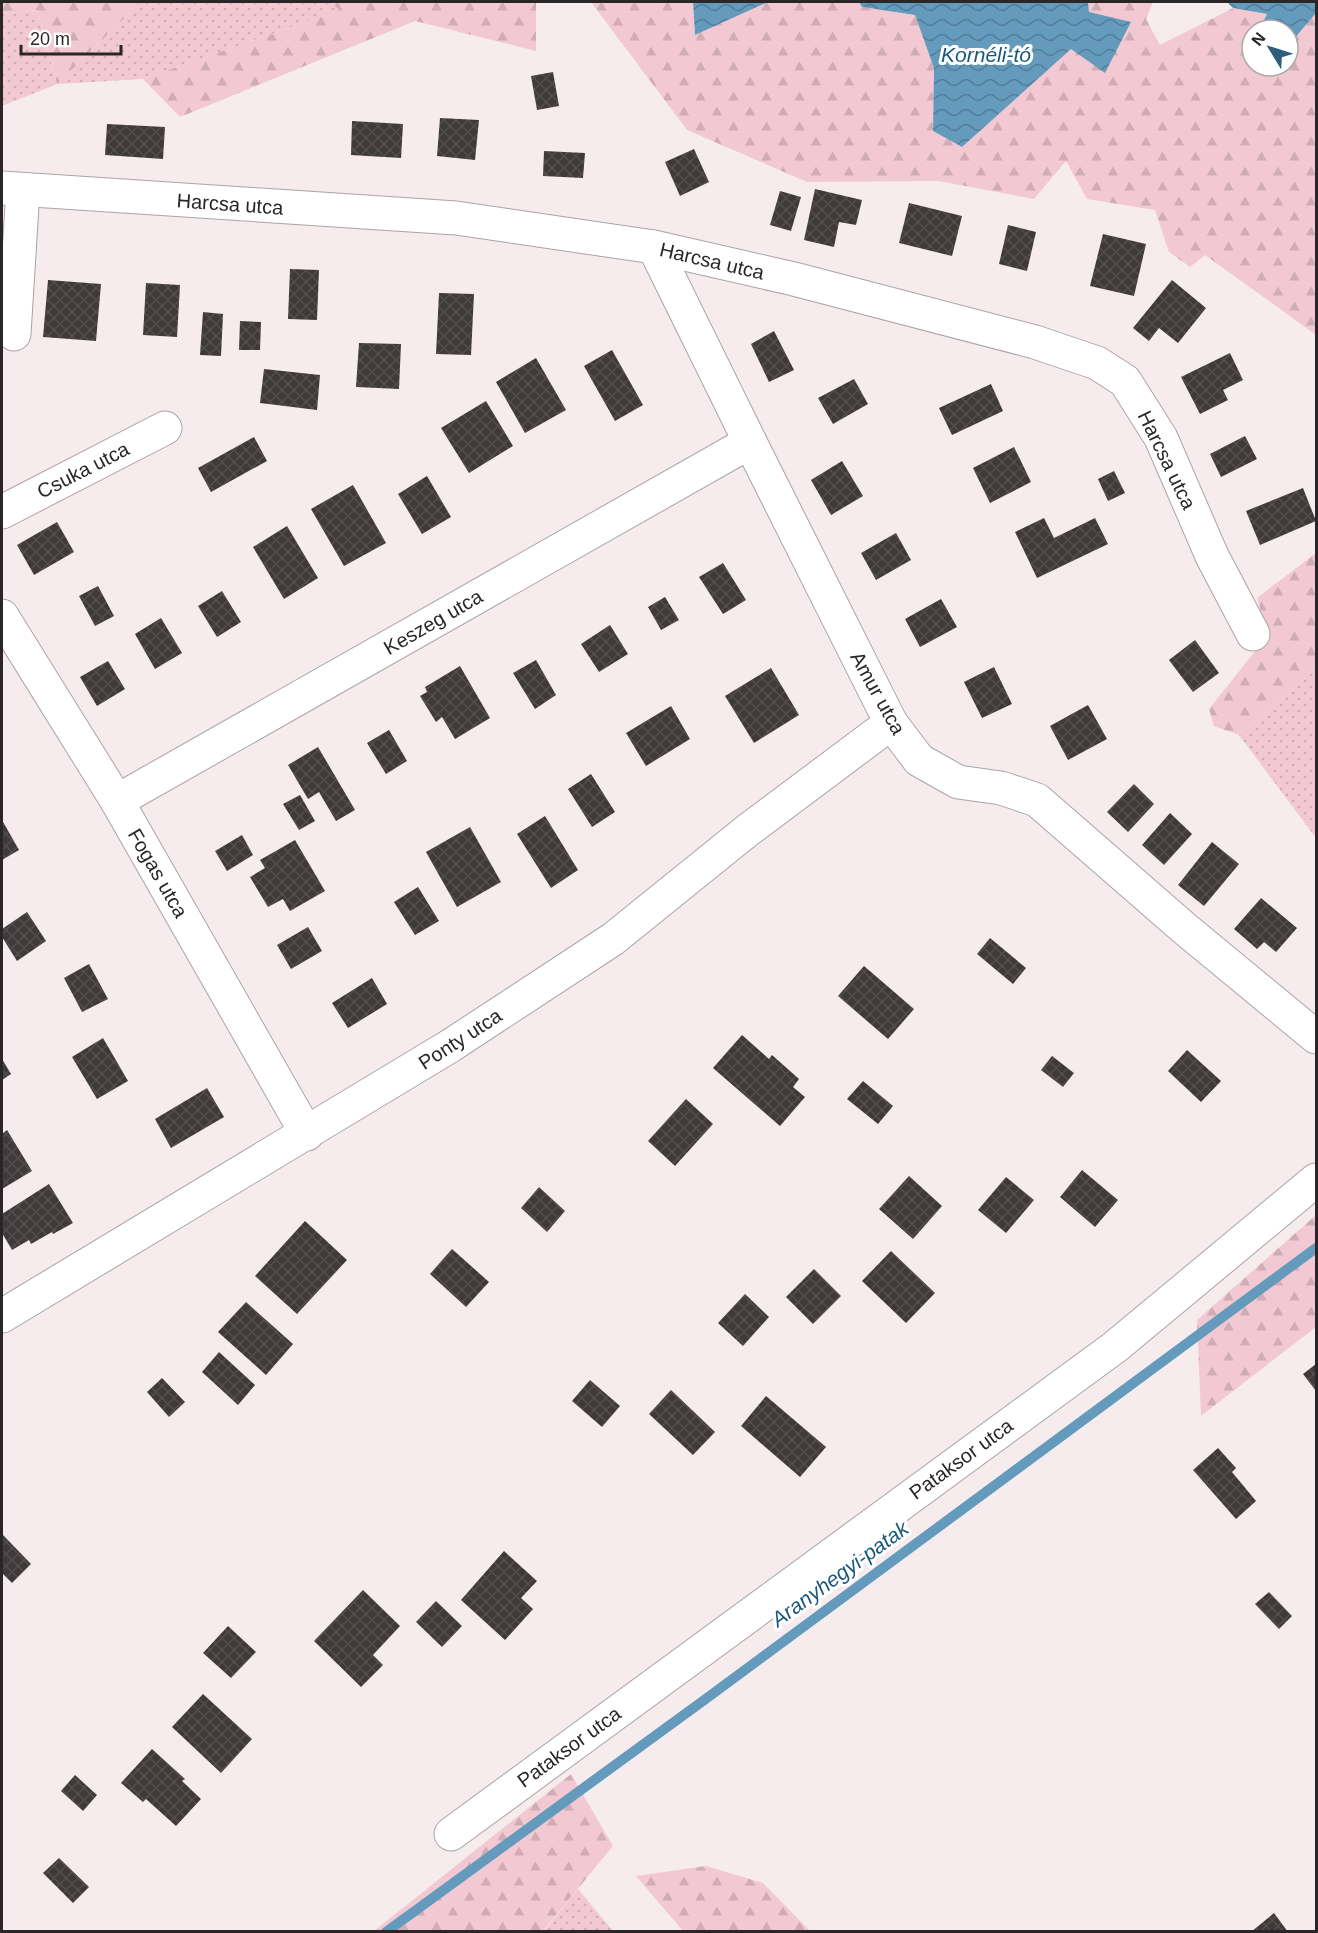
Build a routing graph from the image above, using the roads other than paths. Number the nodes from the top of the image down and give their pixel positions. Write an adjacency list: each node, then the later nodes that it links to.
1 (12, 189): 2 (street, Harcsa utca); 3 (street)
2 (654, 247): 5 (street, Amur utca); 8 (street, Harcsa utca)
3 (14, 334)
4 (165, 428): 6 (street, Csuka utca)
5 (750, 442): 9 (street, Amur utca); 10 (street, Keszeg utca)
6 (2, 512)
7 (2, 616): 10 (street, Fogas utca)
8 (1253, 634)
9 (891, 723): 11 (street, Amur utca); 12 (street, Ponty utca)
10 (117, 801): 12 (street, Fogas utca)
11 (1317, 1036)
12 (308, 1134): 14 (street, Ponty utca)
13 (1317, 1180): 15 (street, Pataksor utca)
14 (2, 1316)
15 (451, 1834)

